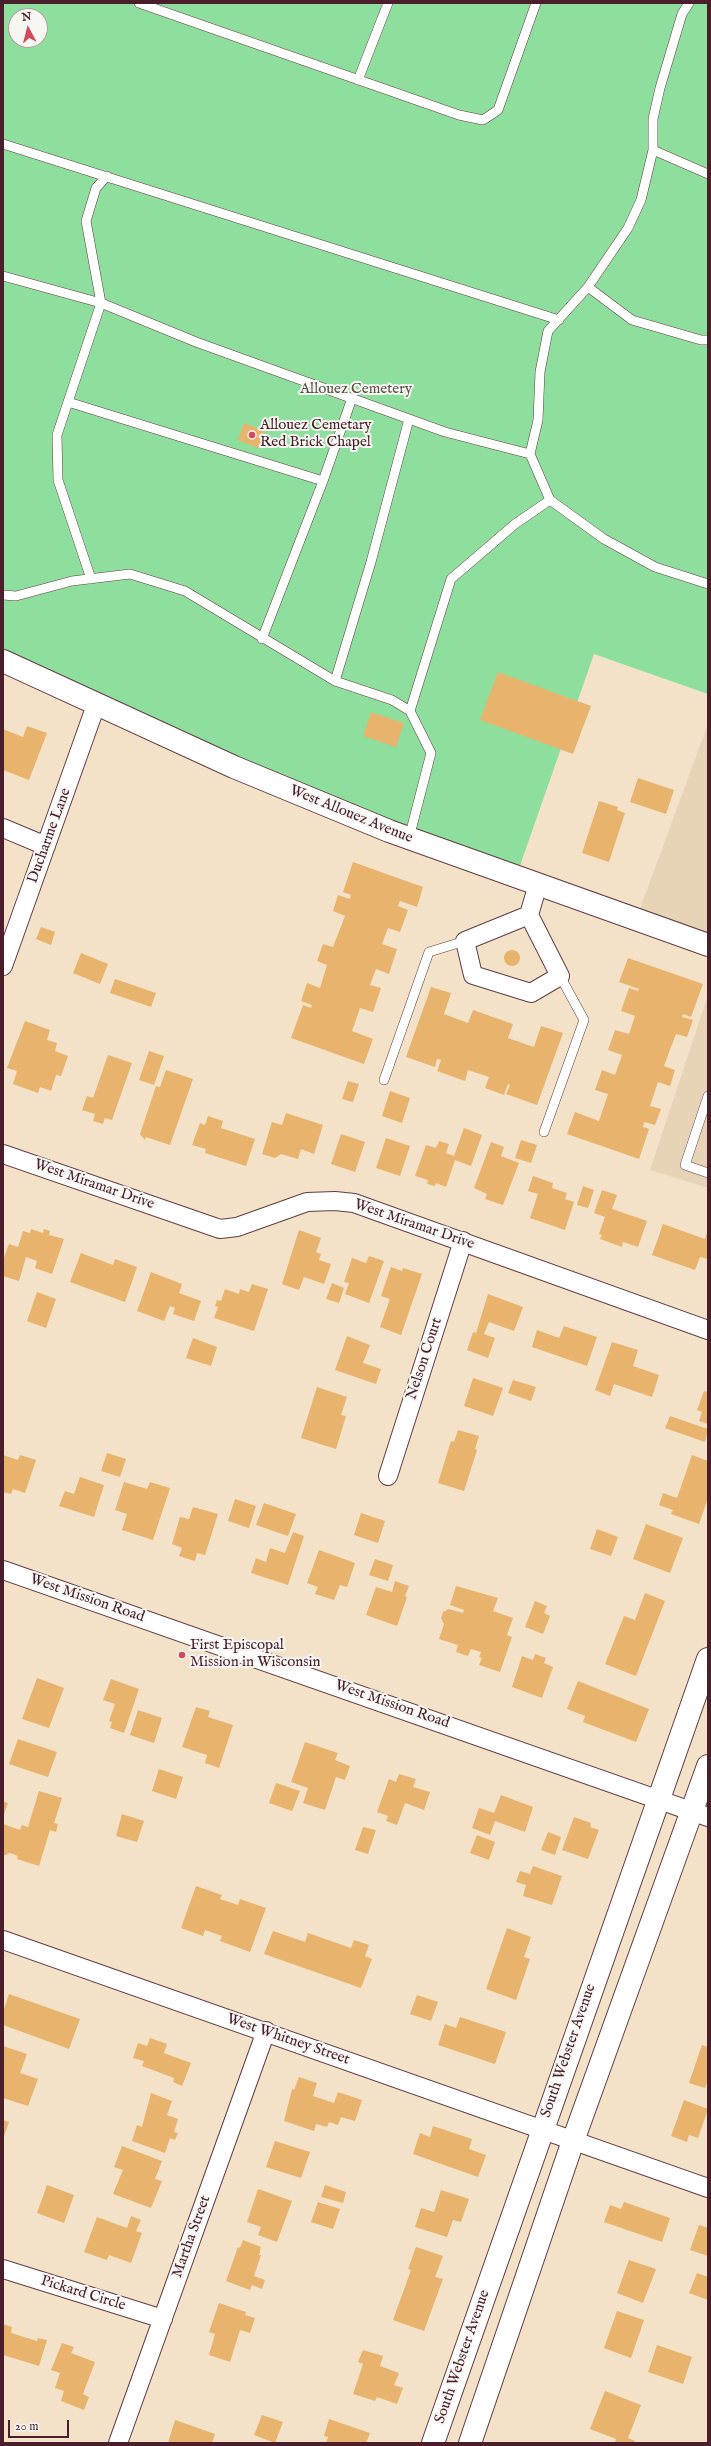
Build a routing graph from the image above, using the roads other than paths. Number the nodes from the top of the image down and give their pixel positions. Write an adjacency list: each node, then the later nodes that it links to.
1 (139, 3): 5 (lane)
2 (388, 3): 5 (lane)
3 (536, 3): 5 (lane)
4 (689, 3): 7 (lane)
5 (358, 80)
6 (3, 144): 9 (lane)
7 (653, 150): 8 (lane); 11 (lane)
8 (708, 174)
9 (107, 176): 12 (lane); 13 (lane)
10 (3, 276): 12 (lane)
11 (588, 287): 13 (lane); 14 (lane)
12 (101, 303): 15 (lane); 16 (lane)
13 (559, 320): 18 (lane)
14 (708, 340)
15 (352, 398): 17 (lane); 19 (lane)
16 (68, 402): 19 (lane); 21 (lane)
17 (409, 419): 18 (lane); 26 (lane)
18 (530, 454): 20 (lane)
19 (323, 481): 24 (lane)
20 (550, 500): 22 (lane); 28 (lane)
21 (91, 578): 23 (lane); 24 (lane)
22 (708, 584)
23 (3, 595)
24 (262, 639): 26 (lane)
25 (3, 661): 27 (main road, West Allouez Avenue)
26 (335, 681): 28 (lane)
27 (96, 705): 30 (main road, West Allouez Avenue); 31 (street, Ducharme Lane)
28 (410, 711): 30 (lane)
29 (3, 828): 31 (street)
30 (409, 838): 32 (main road, West Allouez Avenue)
31 (46, 846): 36 (street, Ducharme Lane)
32 (538, 884): 33 (street); 35 (main road, West Allouez Avenue)
33 (529, 915): 34 (street); 37 (street)
34 (465, 941): 37 (street); 38 (lane)
35 (708, 945)
36 (3, 966)
37 (560, 976): 40 (lane)
38 (384, 1080)
39 (708, 1096): 42 (lane)
40 (544, 1132)
41 (3, 1154): 43 (street, West Miramar Drive)
42 (708, 1173)
43 (462, 1241): 44 (street, West Miramar Drive); 45 (street, Nelson Court)
44 (708, 1330)
45 (388, 1476)
46 (3, 1570): 49 (street, West Mission Road)
47 (708, 1659): 49 (main road, South Webster Avenue)
48 (708, 1766): 50 (main road)
49 (658, 1799): 50 (street, West Mission Road); 53 (main road, South Webster Avenue)
50 (700, 1814): 54 (main road)
51 (3, 1940): 52 (street, West Whitney Street)
52 (266, 2031): 53 (street, West Whitney Street); 57 (street, Martha Street)
53 (541, 2130): 54 (street, West Whitney Street); 59 (main road, South Webster Avenue)
54 (573, 2141): 55 (street, West Whitney Street); 60 (main road)
55 (708, 2188)
56 (3, 2269): 57 (street, Pickard Circle)
57 (163, 2319): 58 (street, Martha Street)
58 (118, 2443)
59 (433, 2443)
60 (470, 2443)

